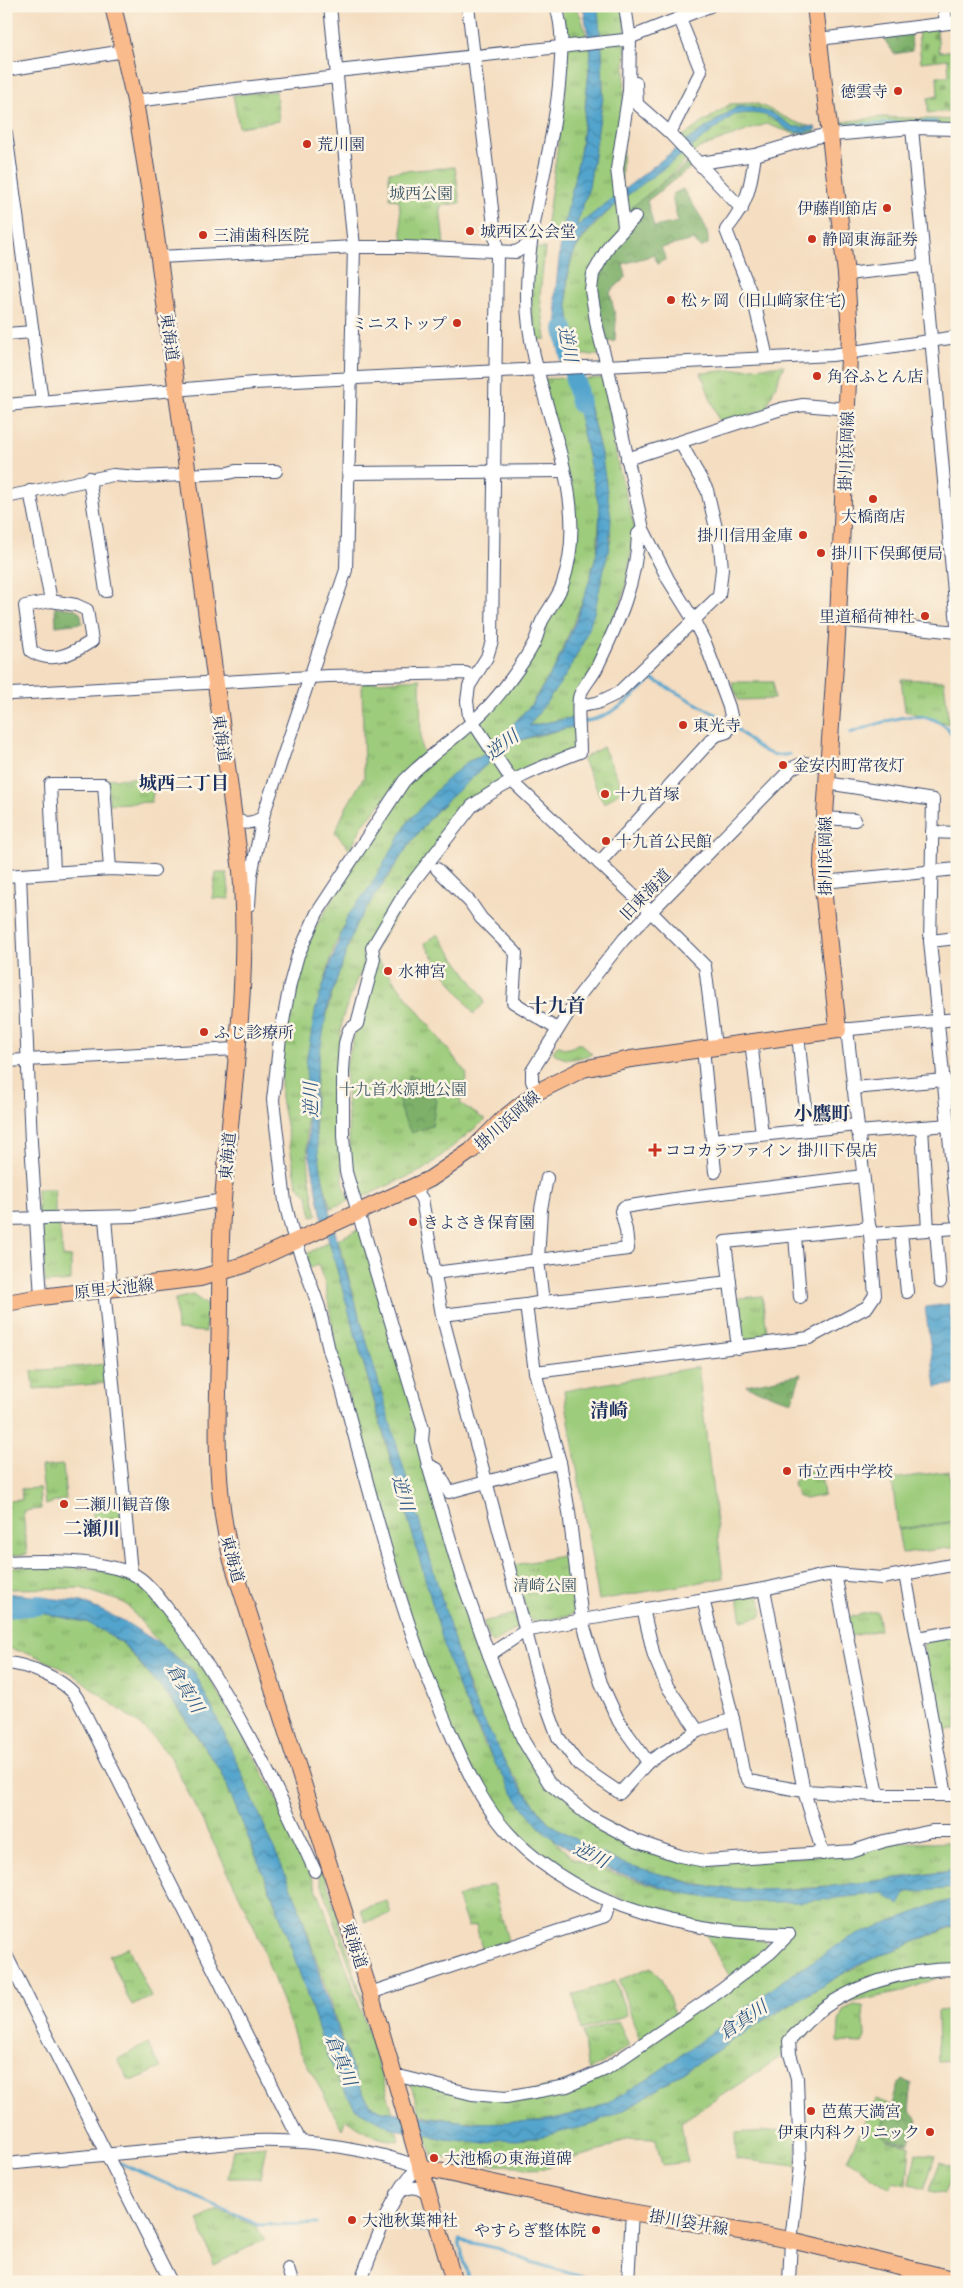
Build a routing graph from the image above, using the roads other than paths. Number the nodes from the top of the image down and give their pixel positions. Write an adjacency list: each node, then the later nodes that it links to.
1 (113, 6): 14 (main road, 東海道)
2 (330, 6): 17 (street)
3 (468, 6): 15 (street)
4 (556, 6): 13 (street)
5 (625, 6): 12 (street)
6 (710, 6): 9 (street)
7 (815, 6): 11 (main road, 掛川浜岡線)
8 (944, 6): 10 (street)
9 (682, 14): 12 (street); 22 (street)
10 (952, 22): 11 (street)
11 (819, 39): 21 (main road, 掛川浜岡線)
12 (628, 43): 13 (street); 22 (street); 28 (street)
13 (567, 47): 15 (street); 29 (street)
14 (124, 51): 16 (street); 18 (main road, 東海道)
15 (476, 57): 17 (street); 31 (street)
16 (6, 70)
17 (337, 74): 18 (street); 30 (street)
18 (135, 102): 32 (main road, 東海道)
19 (912, 128): 20 (street); 21 (street); 33 (street)
20 (957, 129)
21 (830, 135): 24 (street); 34 (main road, 掛川浜岡線)
22 (673, 136): 25 (street)
23 (7, 137): 35 (street)
24 (755, 155): 25 (street); 26 (street)
25 (696, 161): 26 (street)
26 (742, 209): 40 (street)
27 (635, 217): 28 (street)
28 (624, 226): 41 (street)
29 (530, 244): 31 (street); 42 (street)
30 (354, 247): 31 (street); 32 (street); 44 (street)
31 (497, 251): 43 (street)
32 (158, 257): 45 (main road, 東海道)
33 (923, 266): 34 (street); 38 (street)
34 (846, 274): 39 (main road, 掛川浜岡線)
35 (34, 332): 36 (street); 46 (street)
36 (6, 334)
37 (957, 337): 38 (street)
38 (931, 341): 39 (street); 57 (street)
39 (850, 353): 40 (street); 48 (main road, 掛川浜岡線)
40 (767, 358): 41 (street)
41 (605, 365): 42 (street); 50 (street)
42 (537, 369): 43 (street); 51 (street)
43 (495, 370): 44 (street); 54 (street)
44 (351, 378): 45 (street); 53 (street)
45 (178, 389): 46 (street); 55 (main road, 東海道)
46 (42, 401): 47 (street)
47 (6, 405)
48 (848, 409): 49 (street); 64 (main road, 掛川浜岡線)
49 (680, 442): 50 (street); 63 (street)
50 (627, 459): 60 (street)
51 (564, 470): 54 (street); 72 (street)
52 (276, 471): 55 (street)
53 (349, 472): 54 (street); 68 (street)
54 (494, 472): 67 (street)
55 (187, 475): 56 (street); 69 (main road, 東海道)
56 (89, 478): 58 (street); 61 (street)
57 (951, 484): 65 (street)
58 (30, 491): 59 (street); 62 (street)
59 (6, 497)
60 (643, 529): 63 (street); 71 (street)
61 (106, 592)
62 (51, 601): 62 (street)
63 (693, 619): 71 (street); 82 (street)
64 (838, 620): 66 (street); 73 (main road, 掛川浜岡線)
65 (957, 625)
66 (957, 632)
67 (474, 678): 68 (street); 72 (street)
68 (309, 679): 69 (street); 76 (street)
69 (214, 683): 70 (street); 78 (main road, 東海道)
70 (11, 694)
71 (580, 710): 74 (street)
72 (473, 723): 74 (street); 130 (street)
73 (828, 764): 75 (main road, 掛川浜岡線); 92 (street, 旧東海道)
74 (512, 781): 82 (street); 120 (street)
75 (826, 784): 77 (main road, 掛川浜岡線); 80 (street)
76 (262, 818): 78 (street); 95 (street)
77 (824, 818): 79 (street); 91 (main road, 掛川浜岡線)
78 (233, 820): 95 (main road, 東海道)
79 (855, 820)
80 (932, 832): 81 (street); 87 (street)
81 (957, 833)
82 (599, 863): 92 (street)
83 (957, 868): 87 (street)
84 (110, 869): 86 (street); 88 (street); 88 (street)
85 (437, 869): 98 (street)
86 (154, 871)
87 (931, 871): 91 (street); 94 (street)
88 (54, 872): 90 (street)
89 (6, 876): 90 (street)
90 (20, 876): 105 (street)
91 (823, 882): 99 (main road, 掛川浜岡線)
92 (650, 910): 98 (street, 旧東海道); 102 (street)
93 (957, 938): 94 (street)
94 (930, 940): 97 (street)
95 (245, 948): 103 (main road, 東海道)
96 (957, 1019): 97 (street)
97 (937, 1020): 99 (street); 106 (street)
98 (557, 1029): 108 (street, 旧東海道)
99 (842, 1029): 100 (main road, 掛川浜岡線); 107 (street)
100 (798, 1035): 101 (main road, 掛川浜岡線); 112 (street)
101 (751, 1041): 102 (main road, 掛川浜岡線); 113 (street)
102 (709, 1047): 108 (main road, 掛川浜岡線); 114 (street)
103 (236, 1049): 105 (street); 119 (main road, 東海道)
104 (6, 1061): 105 (street)
105 (29, 1061): 121 (street)
106 (944, 1080): 107 (street); 109 (street)
107 (853, 1088): 111 (street)
108 (537, 1092): 118 (main road, 掛川浜岡線)
109 (949, 1125): 110 (street); 123 (street)
110 (922, 1127): 111 (street); 126 (street)
111 (857, 1128): 112 (street); 116 (street)
112 (808, 1130): 113 (street)
113 (762, 1134): 114 (street)
114 (712, 1140): 115 (street)
115 (715, 1172)
116 (863, 1176): 127 (street); 131 (street)
117 (547, 1178): 131 (street)
118 (414, 1188): 120 (main road, 掛川浜岡線); 133 (street)
119 (223, 1200): 122 (street); 132 (main road, 東海道)
120 (356, 1214): 130 (main road, 掛川浜岡線); 147 (street)
121 (37, 1218): 122 (street); 124 (street); 138 (street)
122 (105, 1218): 136 (street)
123 (957, 1218)
124 (6, 1219)
125 (957, 1228): 126 (street)
126 (932, 1230): 128 (street); 135 (street)
127 (870, 1231): 128 (street); 129 (street); 144 (street)
128 (901, 1232): 137 (street)
129 (795, 1236): 134 (street); 139 (street)
130 (297, 1241): 132 (main road, 掛川浜岡線); 172 (street)
131 (538, 1260): 133 (street); 140 (street)
132 (221, 1273): 136 (main road, 原里大池線); 175 (main road, 東海道)
133 (434, 1273): 143 (street)
134 (730, 1282): 140 (street); 144 (street)
135 (940, 1282)
136 (108, 1288): 138 (main road, 原里大池線); 151 (street)
137 (908, 1292)
138 (41, 1297): 141 (main road, 原里大池線)
139 (800, 1297)
140 (543, 1302): 142 (street)
141 (6, 1303)
142 (526, 1305): 143 (street); 145 (street)
143 (442, 1315): 148 (street)
144 (738, 1348): 145 (street)
145 (535, 1372): 146 (street)
146 (560, 1462): 148 (street); 157 (street)
147 (428, 1465): 148 (street); 161 (street)
148 (485, 1481): 158 (street)
149 (6, 1562): 151 (street)
150 (957, 1564): 153 (street)
151 (131, 1573): 171 (street)
152 (835, 1574): 153 (street); 154 (street); 167 (street)
153 (905, 1574): 160 (street)
154 (764, 1589): 155 (street); 166 (street)
155 (702, 1599): 156 (street); 163 (street)
156 (643, 1609): 157 (street); 164 (street)
157 (582, 1620): 158 (street); 165 (street)
158 (526, 1631): 161 (street); 165 (street)
159 (957, 1631): 160 (street)
160 (918, 1638): 168 (street)
161 (489, 1655): 170 (street)
162 (6, 1663): 177 (street)
163 (733, 1719): 164 (street); 166 (street)
164 (698, 1731): 165 (street)
165 (648, 1762)
166 (804, 1791): 167 (street); 170 (street)
167 (878, 1795): 168 (street)
168 (951, 1795)
169 (957, 1831): 170 (street)
170 (823, 1854)
171 (316, 1871)
172 (610, 1900): 175 (street); 176 (street)
173 (6, 1955): 178 (street)
174 (957, 1969): 184 (street)
175 (370, 1992): 176 (main road, 東海道)
176 (395, 2082): 179 (main road, 東海道)
177 (300, 2141): 178 (street); 179 (street)
178 (106, 2155): 180 (street); 187 (street)
179 (418, 2160): 181 (street); 182 (main road, 東海道); 183 (main road, 掛川袋井線)
180 (6, 2164)
181 (397, 2194): 182 (street); 189 (street)
182 (430, 2198): 190 (main road, 東海道)
183 (632, 2212): 184 (main road, 掛川袋井線); 191 (street)
184 (791, 2240): 186 (main road, 掛川袋井線); 192 (street)
185 (288, 2269): 188 (street)
186 (957, 2280)
187 (172, 2282)
188 (292, 2282)
189 (360, 2282)
190 (454, 2282)
191 (628, 2282)
192 (789, 2282)

